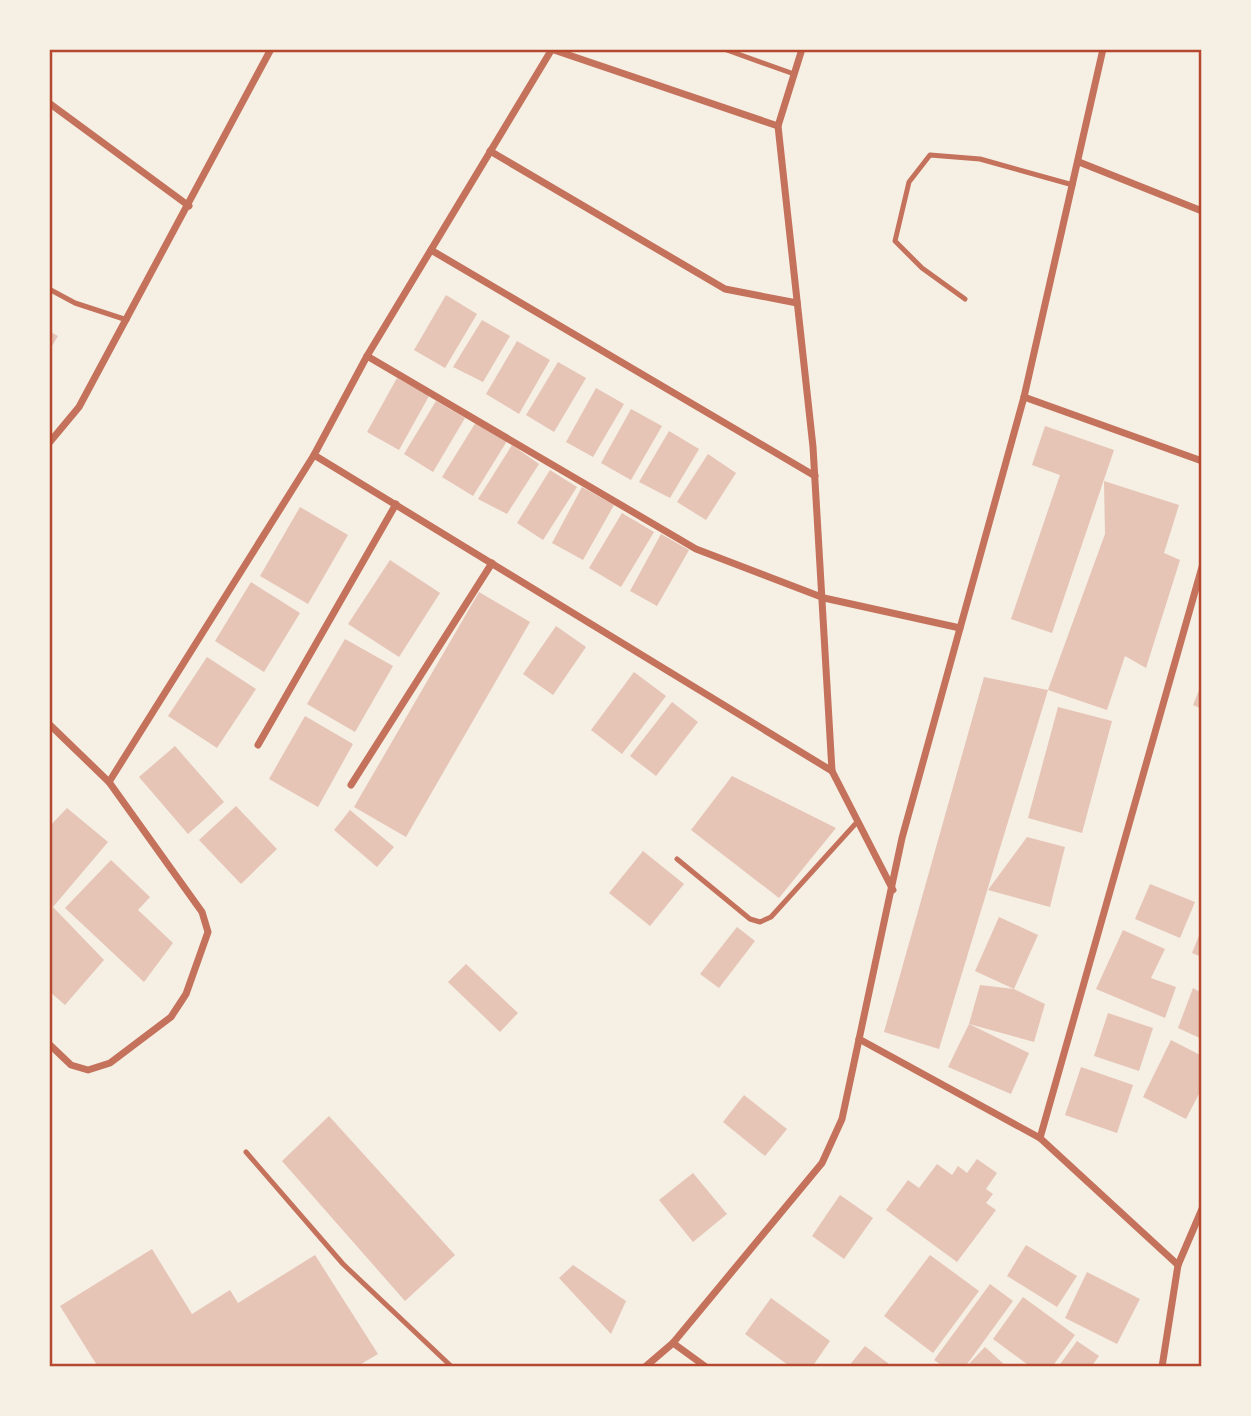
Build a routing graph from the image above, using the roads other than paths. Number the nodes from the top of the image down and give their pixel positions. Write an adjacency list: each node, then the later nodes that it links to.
1 (271, 49): 12 (street)
2 (552, 49): 8 (street); 9 (street)
3 (724, 49): 6 (lane)
4 (802, 49): 6 (street)
5 (1103, 49): 10 (street)
6 (794, 74): 8 (street)
7 (49, 103): 12 (street)
8 (778, 126): 17 (street)
9 (490, 151): 14 (street); 17 (street)
10 (1079, 162): 11 (street); 13 (street)
11 (1073, 185): 16 (lane); 20 (street)
12 (189, 206): 18 (street)
13 (1202, 211)
14 (431, 250): 19 (street); 24 (street)
15 (49, 289): 18 (lane)
16 (965, 299)
17 (797, 303): 24 (street)
18 (127, 320): 21 (street)
19 (367, 356): 22 (street); 28 (street)
20 (1024, 397): 23 (street); 29 (street)
21 (49, 443)
22 (314, 455): 25 (street); 33 (street)
23 (1202, 461)
24 (815, 476): 28 (street)
25 (396, 505): 26 (street); 31 (street)
26 (492, 563): 32 (street); 34 (street)
27 (1202, 567): 40 (street)
28 (824, 598): 29 (street); 32 (street)
29 (960, 628): 37 (street)
30 (49, 724): 33 (street)
31 (258, 745)
32 (832, 771): 35 (street)
33 (108, 782): 39 (street)
34 (351, 785)
35 (858, 821): 36 (lane); 37 (street)
36 (677, 859)
37 (893, 890): 38 (street)
38 (859, 1039): 40 (street); 44 (street)
39 (49, 1044)
40 (1040, 1138): 43 (street)
41 (246, 1152): 45 (lane)
42 (1202, 1209): 43 (street)
43 (1178, 1265): 48 (street)
44 (673, 1343): 46 (street); 47 (street)
45 (452, 1367)
46 (645, 1367)
47 (706, 1367)
48 (1162, 1367)

